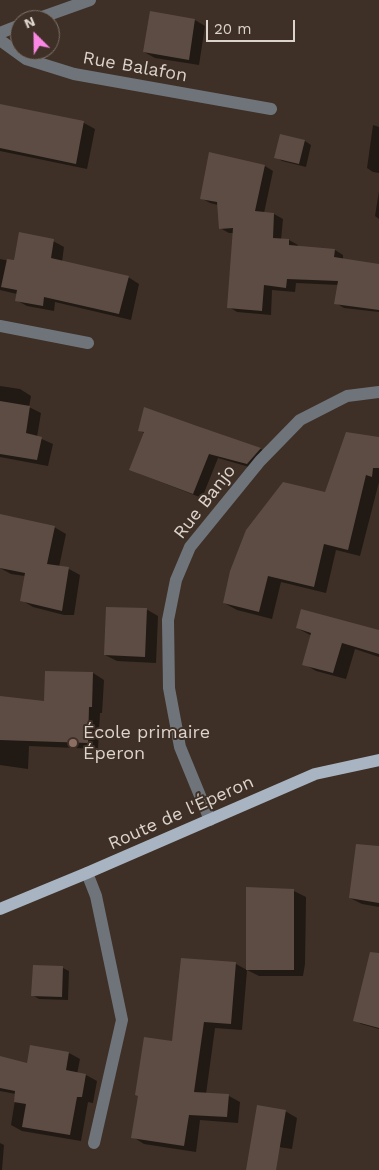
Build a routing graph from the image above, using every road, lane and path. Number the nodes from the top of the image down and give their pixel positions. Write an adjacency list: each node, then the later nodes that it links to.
1 (90, 0): 2 (street)
2 (60, 11)
3 (0, 40): 4 (street, Rue Balafon)
4 (271, 109)
5 (0, 326): 6 (street)
6 (88, 343)
7 (379, 392): 9 (street, Rue Banjo)
8 (379, 760): 9 (main road, Route de l'Éperon)
9 (210, 820): 10 (main road, Route de l'Éperon)
10 (87, 873): 11 (main road, Route de l'Éperon); 12 (street)
11 (0, 909)
12 (94, 1143)

